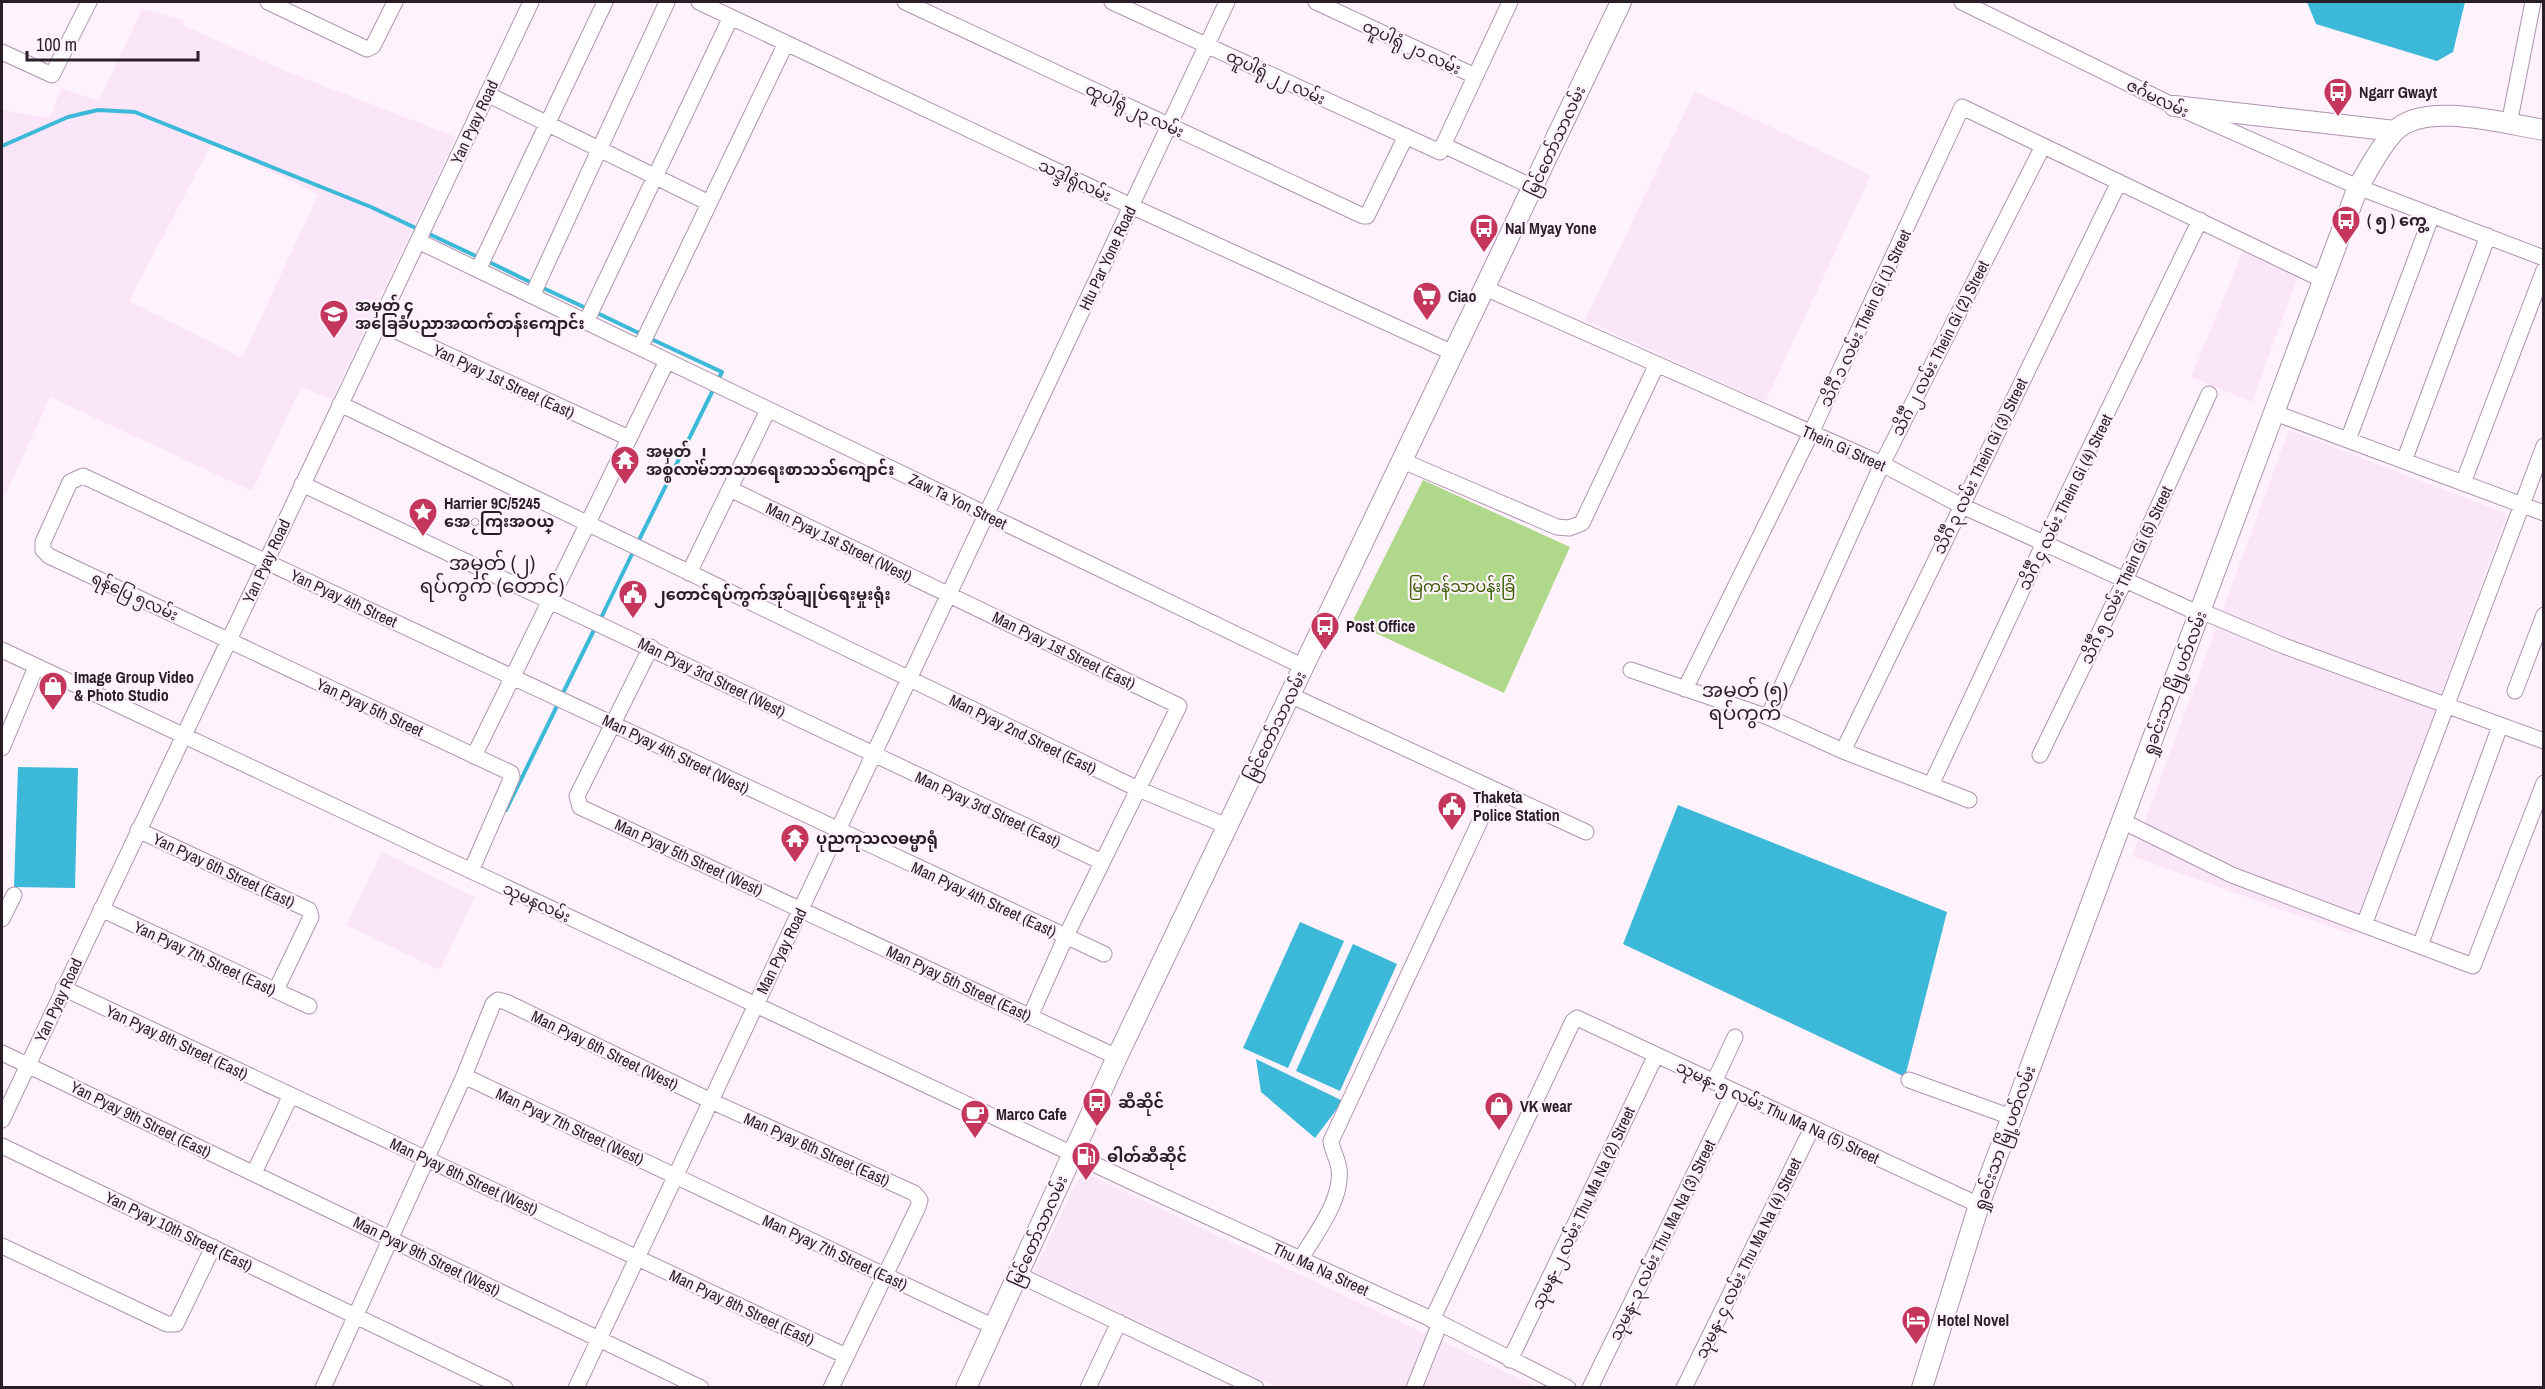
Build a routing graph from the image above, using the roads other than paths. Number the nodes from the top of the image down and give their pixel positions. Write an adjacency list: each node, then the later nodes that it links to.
1 (89, 2): 21 (street)
2 (268, 2): 16 (street)
3 (395, 2): 16 (street)
4 (531, 2): 23 (street, Yan Pyay Road)
5 (605, 2): 25 (street)
6 (667, 2): 32 (street)
7 (699, 2): 18 (street, သဒ္ဒါရုံလမ်း)
8 (905, 2): 15 (street, ထူပါရုံ ၂၃ လမ်း)
9 (1112, 2): 20 (street, ထူပါရုံ ၂၂ လမ်း)
10 (1227, 2): 20 (street, Htu Par Yone Road)
11 (1316, 2): 22 (street, ထူပါရုံ ၂၁ လမ်း)
12 (1510, 2): 22 (street)
13 (1621, 2): 36 (main road, မြင်တော်သာလမ်း)
14 (1962, 2): 24 (street, ဇင်္ဂမလမ်း)
15 (924, 6): 27 (street, ထူပါရုံ ၂၃ လမ်း)
16 (296, 7)
17 (2536, 12): 26 (street)
18 (731, 17): 19 (street, သဒ္ဒါရုံလမ်း); 34 (street)
19 (786, 43): 38 (street); 39 (street, သဒ္ဒါရုံလမ်း)
20 (1207, 45): 27 (street, Htu Par Yone Road); 30 (street, ထူပါရုံ ၂၂ လမ်း)
21 (2, 52)
22 (1475, 76): 33 (street)
23 (487, 94): 25 (street); 43 (street, Yan Pyay Road)
24 (2174, 106): 29 (main road); 37 (street, ဇင်္ဂမလမ်း)
25 (547, 124): 32 (street); 45 (street)
26 (2510, 124): 28 (main road); 29 (main road)
27 (1169, 126): 30 (street, ထူပါရုံ ၂၃ လမ်း); 39 (street, Htu Par Yone Road)
28 (2544, 130)
29 (2395, 131): 37 (main road, ရှုခင်းသာ မြို့ပတ်လမ်း)
30 (1406, 136): 33 (street, ထူပါရုံ ၂၂ လမ်း)
31 (2043, 146): 35 (street); 60 (street, သိင်္ဂီ ၁ လမ်း Thein Gi (1) Street); 66 (street, သိင်္ဂီ ၂ လမ်း Thein Gi (2) Street)
32 (598, 148): 34 (street); 49 (street)
33 (1442, 148): 36 (street, ထူပါရုံ ၂၂ လမ်း)
34 (655, 177): 38 (street); 50 (street)
35 (2119, 182): 41 (street); 71 (street, သိင်္ဂီ ၃ လမ်း Thein Gi (3) Street)
36 (1533, 187): 48 (main road, မြင်တော်သာလမ်း)
37 (2358, 187): 40 (street, ဇင်္ဂမလမ်း); 47 (main road, ရှုခင်းသာ မြို့ပတ်လမ်း)
38 (709, 203): 52 (street)
39 (1131, 206): 53 (street, သဒ္ဒါရုံလမ်း); 74 (street, Htu Par Yone Road)
40 (2432, 215): 42 (street, ဇင်္ဂမလမ်း); 62 (street)
41 (2200, 220): 47 (street); 76 (street, သိင်္ဂီ ၄ လမ်း Thein Gi (4) Street)
42 (2488, 236): 44 (street, ဇင်္ဂမလမ်း); 64 (street)
43 (418, 241): 45 (street, Zaw Ta Yon Street); 51 (street, Yan Pyay Road)
44 (2544, 258)
45 (478, 270): 49 (street, Zaw Ta Yon Street)
46 (2544, 270): 68 (street)
47 (2323, 280): 59 (main road, ရှုခင်းသာ မြို့ပတ်လမ်း)
48 (1485, 288): 53 (main road, မြင်တော်သာလမ်း); 55 (street, Thein Gi Street)
49 (532, 296): 50 (street, Zaw Ta Yon Street)
50 (586, 322): 52 (street, Zaw Ta Yon Street)
51 (379, 323): 57 (street, Yan Pyay Road); 61 (street, Yan Pyay 1st Street (East))
52 (640, 348): 54 (street, Zaw Ta Yon Street)
53 (1453, 353): 65 (main road, မြင်တော်သာလမ်း)
54 (667, 361): 58 (street, Zaw Ta Yon Street); 61 (street)
55 (1657, 364): 60 (street, Thein Gi Street); 65 (street)
56 (2209, 394): 79 (street, သိင်္ဂီ ၅ လမ်း Thein Gi (5) Street)
57 (340, 404): 69 (street, Yan Pyay Road); 75 (street, Man Pyay 2nd Street (East))
58 (768, 410): 70 (street); 74 (street, Zaw Ta Yon Street)
59 (2276, 413): 62 (street); 82 (main road, ရှုခင်းသာ မြို့ပတ်လမ်း)
60 (1811, 433): 66 (street, Thein Gi Street); 92 (street, သိင်္ဂီ ၁ လမ်း Thein Gi (1) Street)
61 (629, 438): 75 (street)
62 (2348, 440): 64 (street)
63 (2544, 446): 72 (street)
64 (2404, 461): 68 (street)
65 (1403, 462): 88 (main road, မြင်တော်သာလမ်း)
66 (1881, 464): 71 (street, Thein Gi Street); 96 (street, သိင်္ဂီ ၂ လမ်း Thein Gi (2) Street)
67 (75, 477): 77 (street, Yan Pyay 4th Street); 84 (street, ရန်ပြေ ၅လမ်း)
68 (2463, 483): 72 (street)
69 (302, 484): 77 (street, Yan Pyay Road); 81 (street, Man Pyay 3rd Street (West))
70 (730, 489): 78 (street); 80 (street, Man Pyay 1st Street (West))
71 (1960, 505): 76 (street, Thein Gi Street); 102 (street, သိင်္ဂီ ၃ လမ်း Thein Gi (3) Street)
72 (2521, 505): 73 (street); 95 (street)
73 (2544, 513)
74 (986, 514): 80 (street, Man Pyay Road); 88 (street, Zaw Ta Yon Street)
75 (587, 524): 78 (street, Man Pyay 2nd Street (East)); 81 (street)
76 (2044, 543): 79 (street, Thein Gi Street); 107 (street, သိင်္ဂီ ၄ လမ်း Thein Gi (4) Street)
77 (267, 562): 84 (street, Yan Pyay Road); 90 (street, Yan Pyay 4th Street)
78 (689, 573): 91 (street, Man Pyay 2nd Street (East))
79 (2125, 580): 82 (street, Thein Gi Street); 104 (street, သိင်္ဂီ ၅ လမ်း Thein Gi (5) Street)
80 (949, 595): 91 (street, Man Pyay Road); 108 (street, Man Pyay 1st Street (East))
81 (550, 600): 85 (street, Man Pyay 3rd Street (West)); 90 (street)
82 (2200, 613): 95 (street, Thein Gi Street); 111 (main road, ရှုခင်းသာ မြို့ပတ်လမ်း)
83 (2544, 615): 93 (street)
84 (228, 640): 99 (street, Yan Pyay Road); 105 (street, Yan Pyay 5th Street)
85 (651, 647): 97 (street); 103 (street, Man Pyay 3rd Street (West))
86 (2, 650): 87 (street, သုမနလမ်း)
87 (36, 667): 99 (street, သုမနလမ်း); 101 (street)
88 (1304, 667): 94 (main road, မြင်တော်သာလမ်း)
89 (1631, 670): 92 (street)
90 (515, 677): 97 (street, Man Pyay 4th Street (West)); 105 (street)
91 (909, 679): 103 (street, Man Pyay Road); 108 (street, Man Pyay 2nd Street (East))
92 (1685, 689): 96 (street)
93 (2515, 691)
94 (1290, 695): 109 (street); 112 (main road, မြင်တော်သာလမ်း)
95 (2446, 705): 98 (street, Thein Gi Street); 122 (street)
96 (1768, 717): 102 (street)
97 (613, 724): 114 (street, Man Pyay 4th Street (West)); 120 (street, Man Pyay 5th Street (West))
98 (2500, 726): 100 (street, Thein Gi Street); 124 (street)
99 (183, 736): 113 (street, Yan Pyay Road); 117 (street, သုမနလမ်း)
100 (2544, 741)
101 (2, 748)
102 (1843, 751): 107 (street)
103 (873, 755): 114 (street, Man Pyay Road); 116 (street, Man Pyay 3rd Street (East))
104 (2040, 755)
105 (474, 756): 117 (street, Yan Pyay 5th Street)
106 (2544, 783): 124 (street)
107 (1931, 785): 110 (street)
108 (1138, 789): 112 (street, Man Pyay 2nd Street (East)); 116 (street)
109 (1494, 791): 115 (street); 155 (street)
110 (1969, 800)
111 (2122, 820): 122 (street); 142 (main road, ရှုခင်းသာ မြို့ပတ်လမ်း)
112 (1227, 826): 134 (main road, မြင်တော်သာလမ်း)
113 (138, 830): 119 (street, Yan Pyay Road); 127 (street, Yan Pyay 6th Street (East))
114 (838, 832): 120 (street, Man Pyay Road); 123 (street, Man Pyay 4th Street (East))
115 (1586, 832)
116 (1102, 862): 123 (street)
117 (471, 871): 128 (street, သုမနလမ်း)
118 (14, 895): 121 (street)
119 (101, 909): 126 (street, Yan Pyay Road); 127 (street, Yan Pyay 7th Street (East))
120 (801, 909): 128 (street, Man Pyay Road); 130 (street, Man Pyay 5th Street (East))
121 (2, 919)
122 (2364, 925): 124 (street)
123 (1066, 936): 125 (street, Man Pyay 4th Street (East)); 130 (street)
124 (2420, 946)
125 (1104, 954)
126 (63, 988): 135 (street, Yan Pyay Road); 140 (street, Yan Pyay 8th Street (East))
127 (276, 990): 129 (street, Yan Pyay 7th Street (East))
128 (755, 1005): 141 (street, Man Pyay Road); 146 (street, သုမနလမ်း)
129 (309, 1006)
130 (1030, 1017): 134 (street, Man Pyay 5th Street (East))
131 (1735, 1037): 138 (street)
132 (2, 1053): 135 (street, Yan Pyay 9th Street (East))
133 (1656, 1055): 138 (street, သုမန- ၅ လမ်း Thu Ma Na (5) Street); 160 (street, သုမန- ၅ လမ်း Thu Ma Na (5) Street); 164 (street, သုမန- ၂ လမ်း Thu Ma Na (2) Street)
134 (1117, 1057): 146 (main road, မြင်တော်သာလမ်း)
135 (27, 1065): 143 (street, Yan Pyay Road); 148 (street, Yan Pyay 9th Street (East))
136 (464, 1076): 141 (street, Man Pyay 6th Street (West)); 147 (street); 149 (street, Man Pyay 7th Street (West))
137 (1909, 1080): 142 (street)
138 (1714, 1082): 139 (street, သုမန- ၅ လမ်း Thu Ma Na (5) Street)
139 (1734, 1092): 144 (street, သုမန- ၅ လမ်း Thu Ma Na (5) Street); 176 (street, သုမန- ၃ လမ်း Thu Ma Na (3) Street)
140 (291, 1095): 147 (street, Man Pyay 8th Street (West)); 148 (street)
141 (711, 1101): 149 (street, Man Pyay Road); 156 (street, Man Pyay 6th Street (East))
142 (2011, 1117): 150 (main road, ရှုခင်းသာ မြို့ပတ်လမ်း)
143 (2, 1120)
144 (1812, 1128): 150 (street, သုမန- ၅ လမ်း Thu Ma Na (5) Street); 177 (street, သုမန- ၄ လမ်း Thu Ma Na (4) Street)
145 (2, 1146): 153 (street, Yan Pyay 10th Street (East))
146 (1072, 1154): 155 (street, Thu Ma Na Street); 157 (main road, မြင်တော်သာလမ်း)
147 (426, 1158): 151 (street); 154 (street, Man Pyay 8th Street (West))
148 (254, 1173): 151 (street, Man Pyay 9th Street (West))
149 (676, 1176): 154 (street, Man Pyay Road); 156 (street, Man Pyay 7th Street (East))
150 (1979, 1205): 178 (main road, ရှုခင်းသာ မြို့ပတ်လမ်း)
151 (390, 1238): 158 (street); 162 (street, Man Pyay 9th Street (West))
152 (2, 1246): 153 (street)
153 (213, 1247): 158 (street, Yan Pyay 10th Street (East))
154 (638, 1258): 162 (street, Man Pyay Road); 163 (street, Man Pyay 8th Street (East))
155 (1300, 1260): 160 (street, Thu Ma Na Street)
156 (884, 1275): 161 (street, Man Pyay 7th Street (East)); 163 (street)
157 (1019, 1275): 159 (street); 161 (main road, မြင်တော်သာလမ်း)
158 (356, 1316): 166 (street); 167 (street, Yan Pyay 10th Street (East))
159 (1119, 1322): 172 (street); 173 (street)
160 (1436, 1322): 164 (street, Thu Ma Na Street); 174 (street)
161 (994, 1327): 171 (main road, မြင်တော်သာလမ်း)
162 (600, 1338): 168 (street, Man Pyay Road); 169 (street, Man Pyay 9th Street (West))
163 (846, 1356): 170 (street)
164 (1510, 1360): 165 (street, Thu Ma Na Street)
165 (1544, 1382): 175 (street, Thu Ma Na Street)
166 (323, 1388)
167 (505, 1388)
168 (576, 1388)
169 (701, 1388)
170 (831, 1388)
171 (966, 1388)
172 (1088, 1388)
173 (1256, 1388)
174 (1413, 1388)
175 (1568, 1388)
176 (1590, 1388)
177 (1684, 1388)
178 (1922, 1388)

